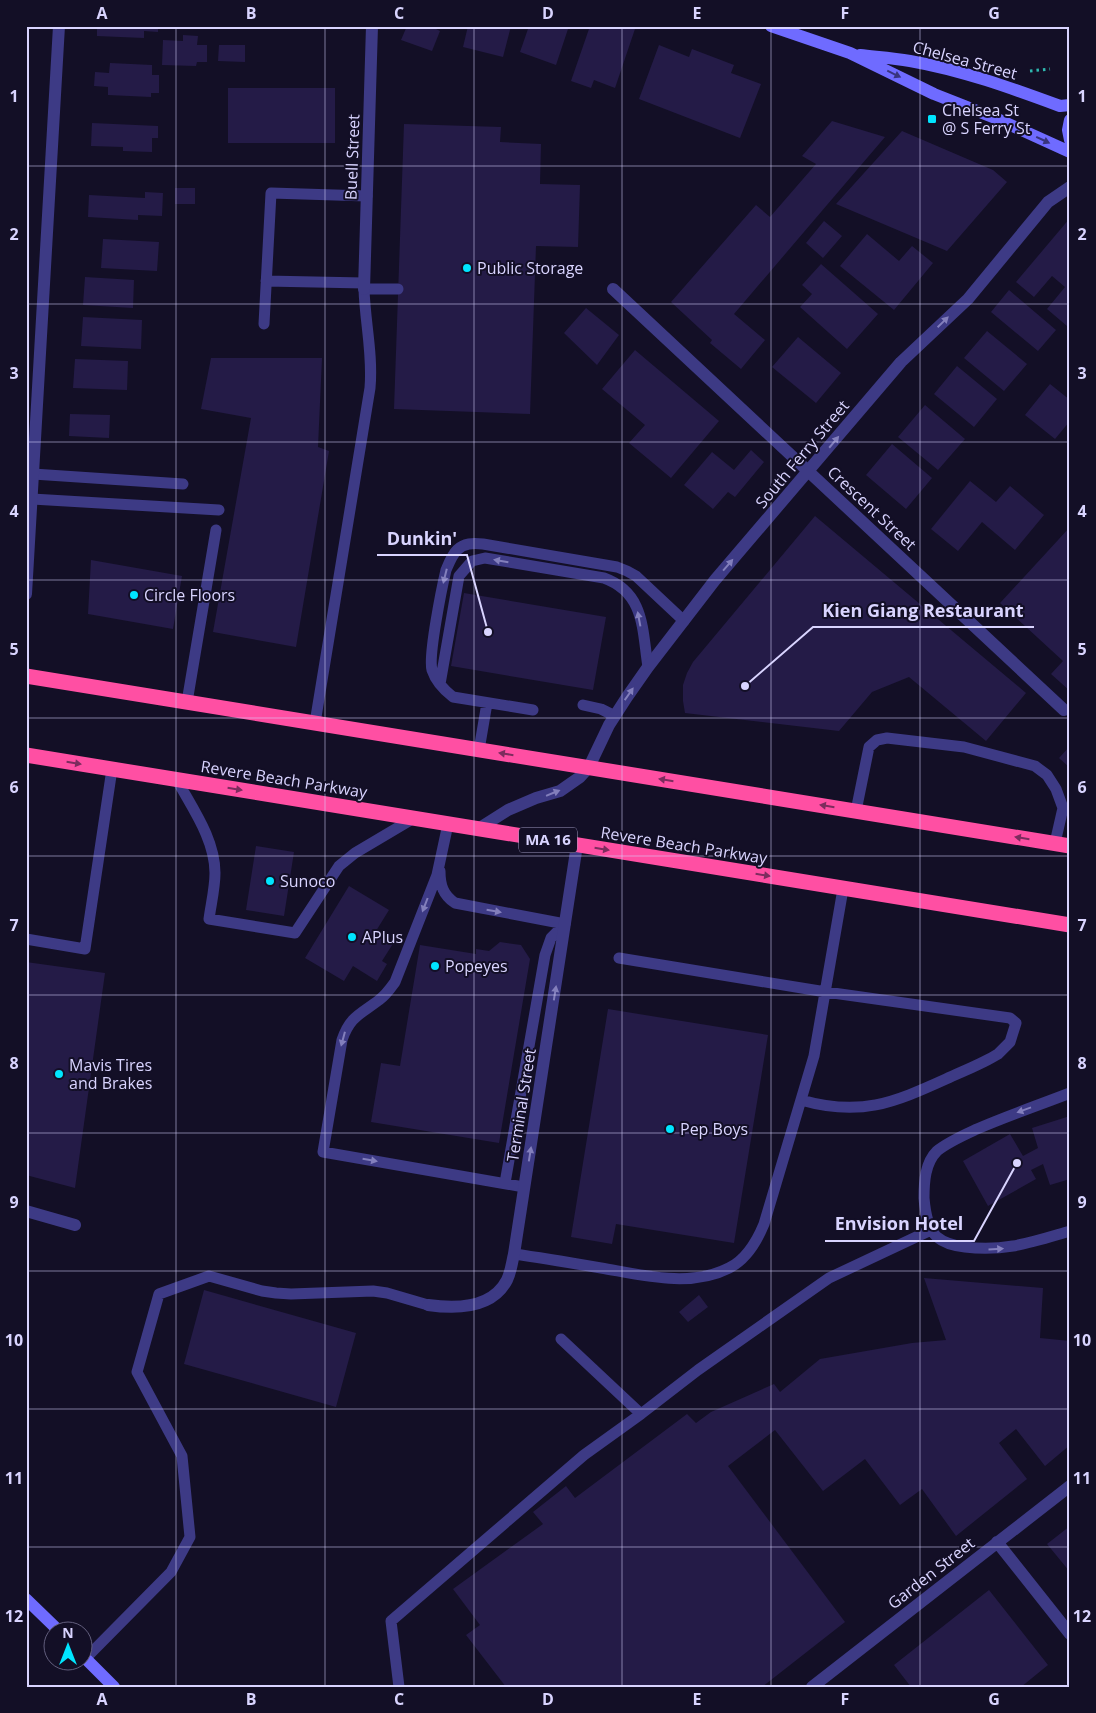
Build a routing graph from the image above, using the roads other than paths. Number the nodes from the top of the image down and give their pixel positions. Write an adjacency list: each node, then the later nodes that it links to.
1 (60, 26): 17 (street)
2 (372, 26): 10 (street, Buell Street)
3 (771, 26): 4 (main road, Chelsea Street)
4 (850, 53): 5 (main road, Chelsea Street); 8 (main road, Chelsea Street, one-way to 8)
5 (1070, 105)
6 (1070, 120): 7 (main road)
7 (1070, 140)
8 (1070, 152)
9 (1070, 187): 16 (street, South Ferry Street, one-way to 9)
10 (367, 196): 11 (lane); 12 (street, Buell Street)
11 (266, 281): 12 (lane); 15 (lane)
12 (364, 286): 13 (lane); 33 (lane)
13 (398, 289)
14 (613, 289): 16 (street, Crescent Street)
15 (264, 324)
16 (808, 472): 23 (street, South Ferry Street, one-way to 16); 31 (street, Crescent Street)
17 (33, 474): 18 (lane); 19 (street)
18 (183, 484)
19 (32, 499): 20 (lane); 22 (street)
20 (219, 510)
21 (216, 530): 27 (lane)
22 (26, 594)
23 (684, 621): 24 (street, South Ferry Street); 26 (lane, one-way to 26)
24 (648, 667): 26 (lane, one-way to 26); 32 (street, South Ferry Street, one-way to 24)
25 (26, 676): 27 (highway)
26 (440, 684): 28 (lane)
27 (187, 702): 33 (highway)
28 (487, 703): 30 (lane); 34 (lane)
29 (583, 705): 32 (lane)
30 (533, 710)
31 (1064, 710)
32 (615, 716): 36 (street, South Ferry Street)
33 (314, 723): 34 (highway)
34 (479, 750): 36 (highway, one-way to 34)
35 (26, 755): 37 (highway, Revere Beach Parkway / MA 16, one-way to 37)
36 (589, 767): 39 (highway, one-way to 36); 42 (street, South Ferry Street, one-way to 36)
37 (112, 769): 38 (highway, Revere Beach Parkway / MA 16); 49 (lane)
38 (177, 780): 40 (highway, Revere Beach Parkway / MA 16, one-way to 40); 40 (lane)
39 (856, 811): 44 (highway, one-way to 39); 44 (lane)
40 (414, 818): 41 (highway, Revere Beach Parkway / MA 16)
41 (448, 824): 42 (highway, Revere Beach Parkway / MA 16); 45 (lane)
42 (478, 829): 43 (highway, Revere Beach Parkway / MA 16)
43 (578, 845): 46 (highway, Revere Beach Parkway / MA 16, one-way to 46); 47 (street, Terminal Street)
44 (1063, 845)
45 (440, 866): 47 (lane, one-way to 47); 54 (lane, one-way to 54)
46 (843, 888): 48 (highway, Revere Beach Parkway / MA 16); 51 (lane)
47 (566, 924): 54 (lane); 55 (street, Terminal Street, one-way to 47)
48 (1070, 926)
49 (26, 939)
50 (619, 958): 51 (lane)
51 (826, 992): 53 (lane); 53 (lane)
52 (1070, 1093): 58 (lane, one-way to 58)
53 (801, 1100): 60 (lane)
54 (506, 1184): 55 (lane)
55 (524, 1187): 60 (street, Terminal Street)
56 (26, 1211): 57 (street)
57 (75, 1225)
58 (931, 1230): 59 (lane, one-way to 59); 63 (lane)
59 (1070, 1231)
60 (514, 1254): 61 (street, Terminal Street)
61 (428, 1305): 69 (lane)
62 (562, 1338): 63 (lane)
63 (642, 1414): 72 (lane)
64 (1070, 1486): 65 (street, Garden Street)
65 (997, 1542): 68 (street); 73 (street, Garden Street)
66 (26, 1599): 67 (main road)
67 (48, 1620)
68 (1070, 1634)
69 (92, 1649)
70 (92, 1665): 71 (main road)
71 (114, 1687)
72 (399, 1687)
73 (812, 1687)

